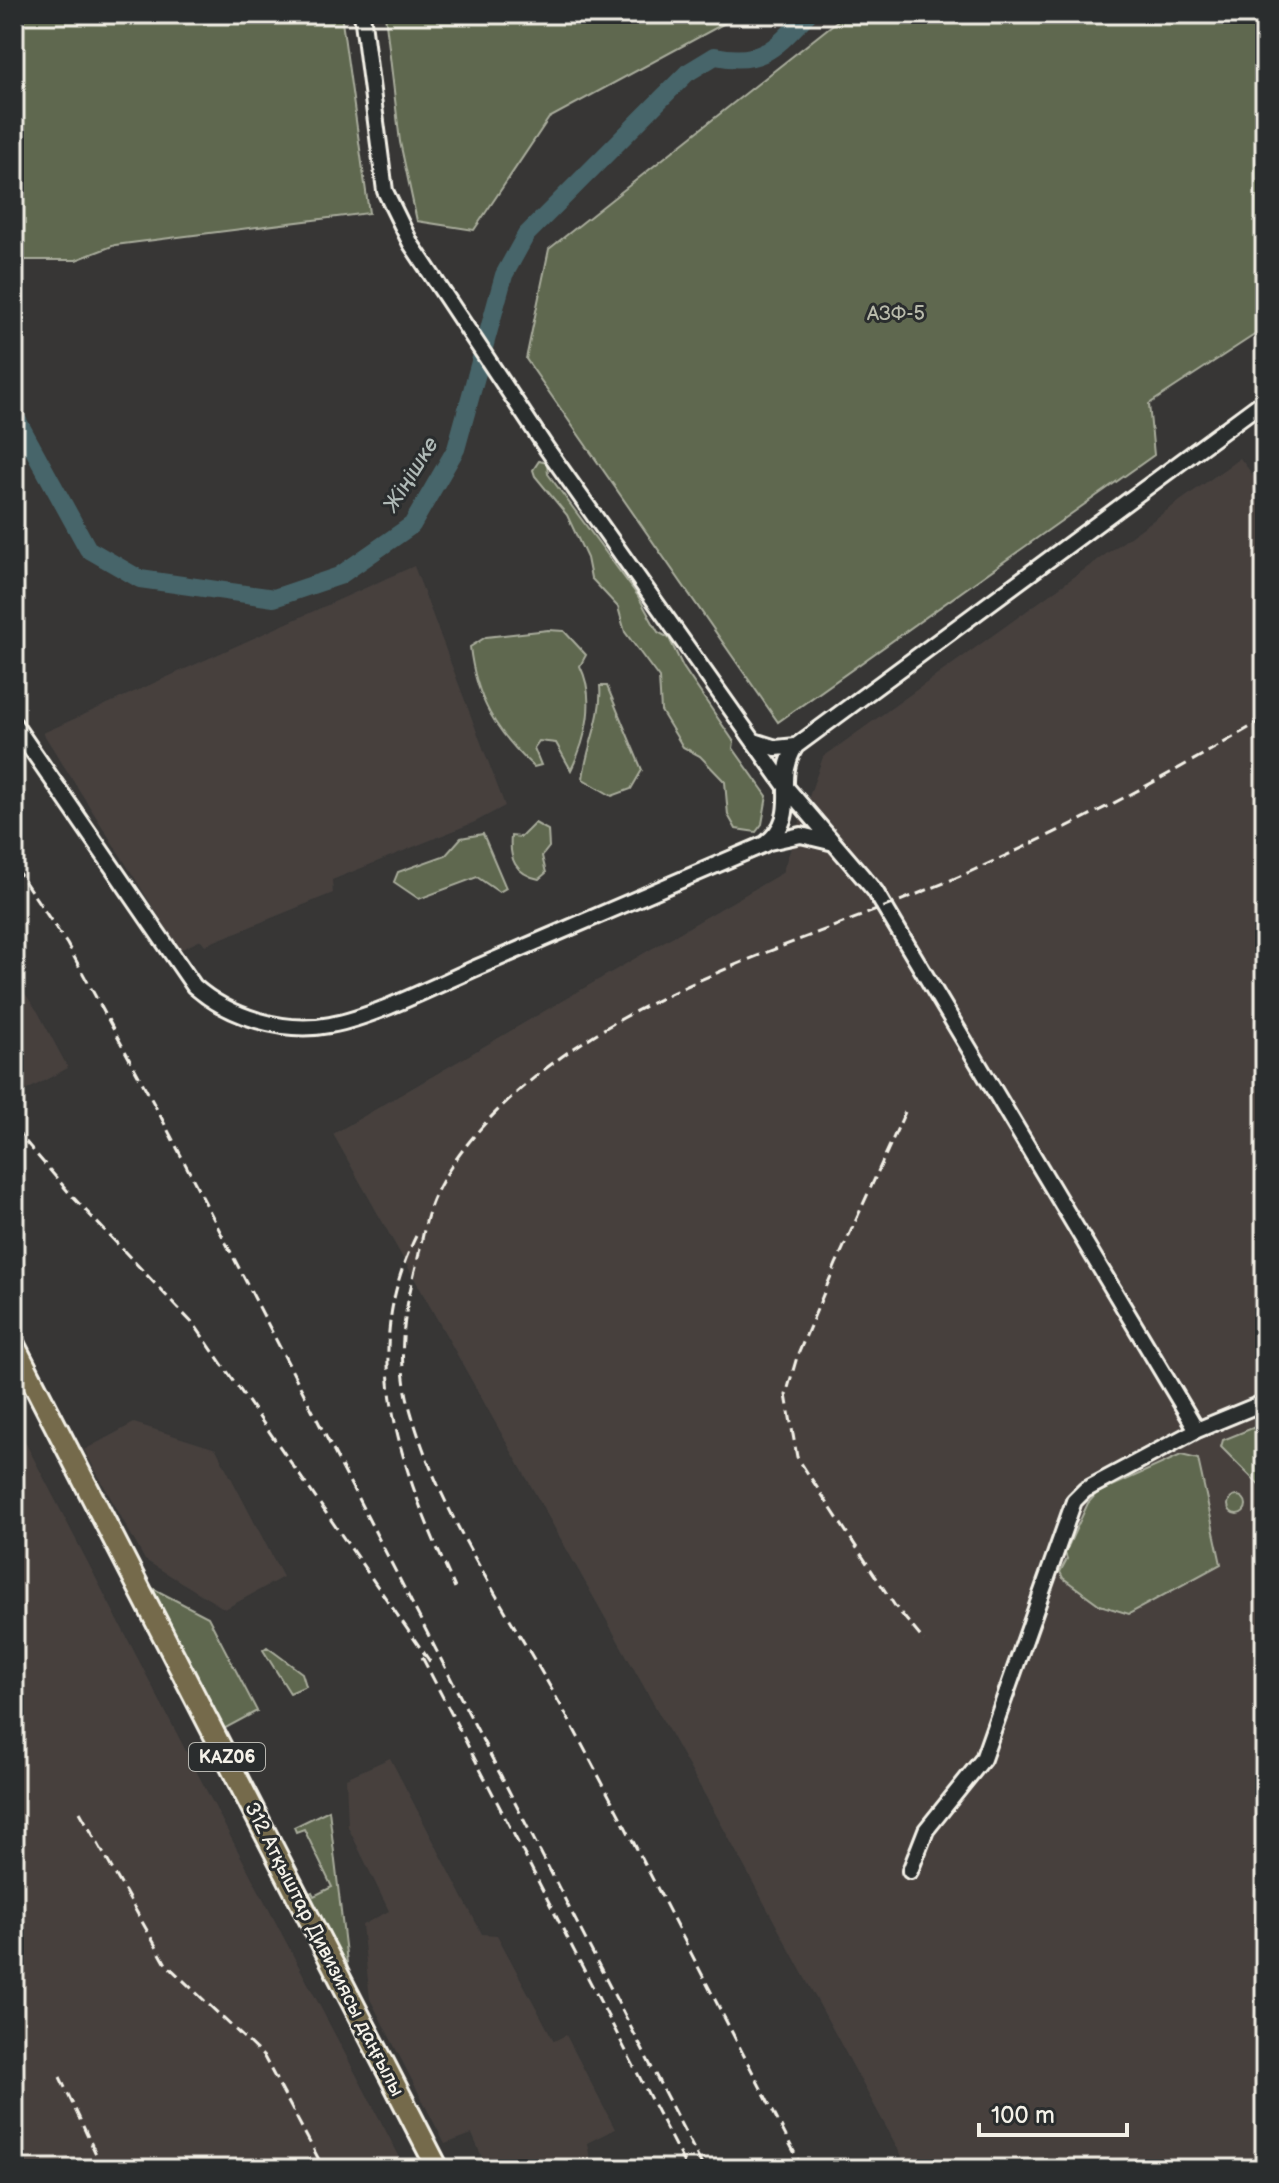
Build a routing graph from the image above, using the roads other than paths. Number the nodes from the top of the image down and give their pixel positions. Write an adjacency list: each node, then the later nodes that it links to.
1 (362, 14): 4 (street)
2 (1265, 400): 5 (street)
3 (14, 724): 8 (street)
4 (753, 740): 5 (street); 6 (street)
5 (796, 746): 6 (street)
6 (786, 787): 7 (street); 8 (street)
7 (832, 843): 8 (street); 11 (street)
8 (765, 844)
9 (14, 1345): 13 (highway, 312 Атқыштар Дивизиясы даңғылы / KАZ06)
10 (1265, 1402): 11 (street)
11 (1197, 1430): 12 (street)
12 (910, 1871)
13 (438, 2169)

